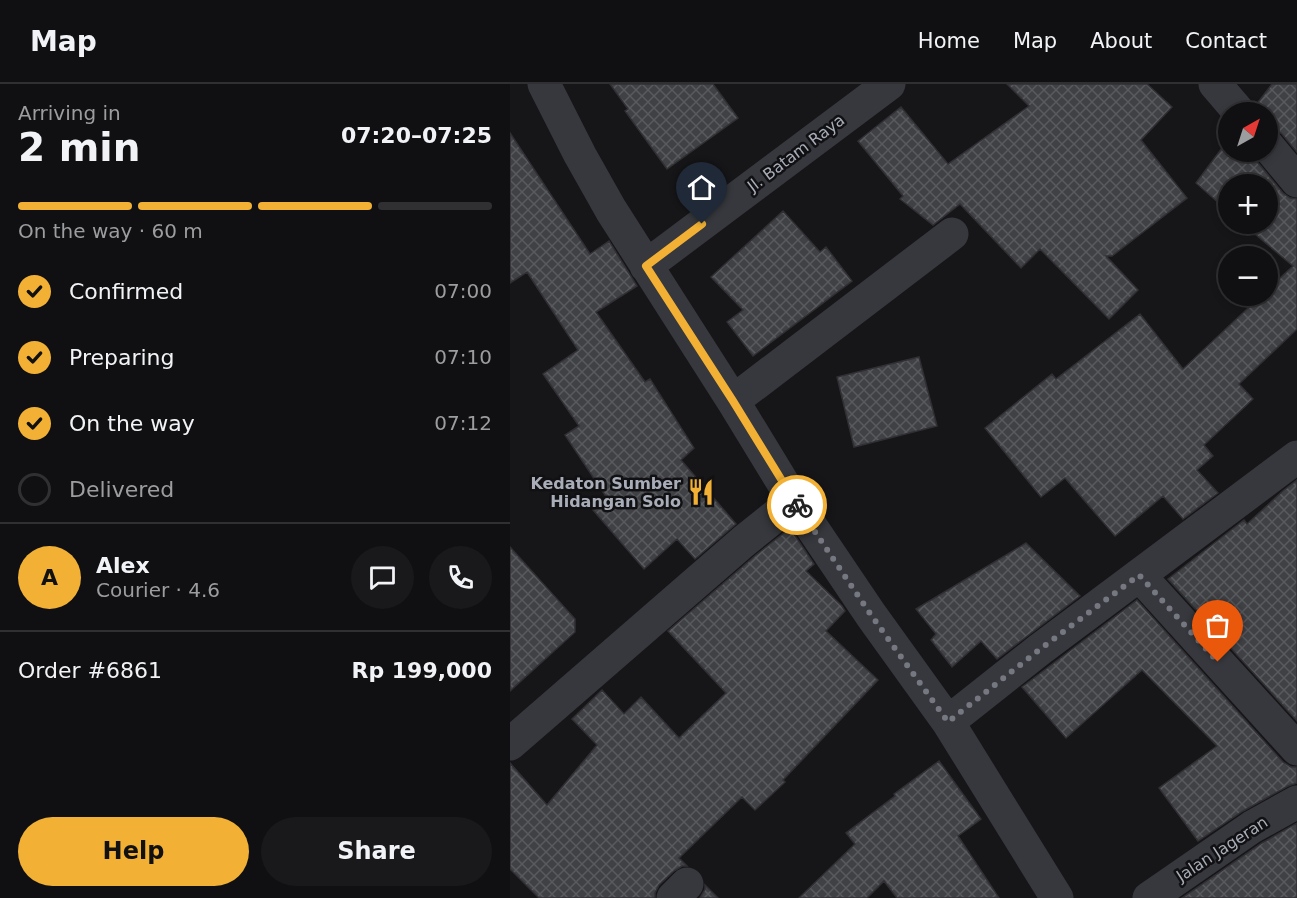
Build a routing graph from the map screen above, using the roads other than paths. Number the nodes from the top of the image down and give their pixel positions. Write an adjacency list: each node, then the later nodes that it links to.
1 (544, 84): 8 (street)
2 (889, 84): 8 (street, Jl. Batam Raya)
3 (1215, 84): 4 (street)
4 (1230, 102)
5 (1278, 158): 6 (street)
6 (1297, 182)
7 (952, 234): 9 (street)
8 (646, 266): 9 (street)
9 (733, 401): 11 (street)
10 (1297, 457): 12 (street)
11 (794, 501): 13 (street); 14 (street)
12 (1139, 575): 13 (street); 15 (street)
13 (948, 722): 17 (street)
14 (510, 744)
15 (1297, 749)
16 (1297, 802): 18 (street, Jalan Jageran)
17 (1057, 898)
18 (1149, 898)

